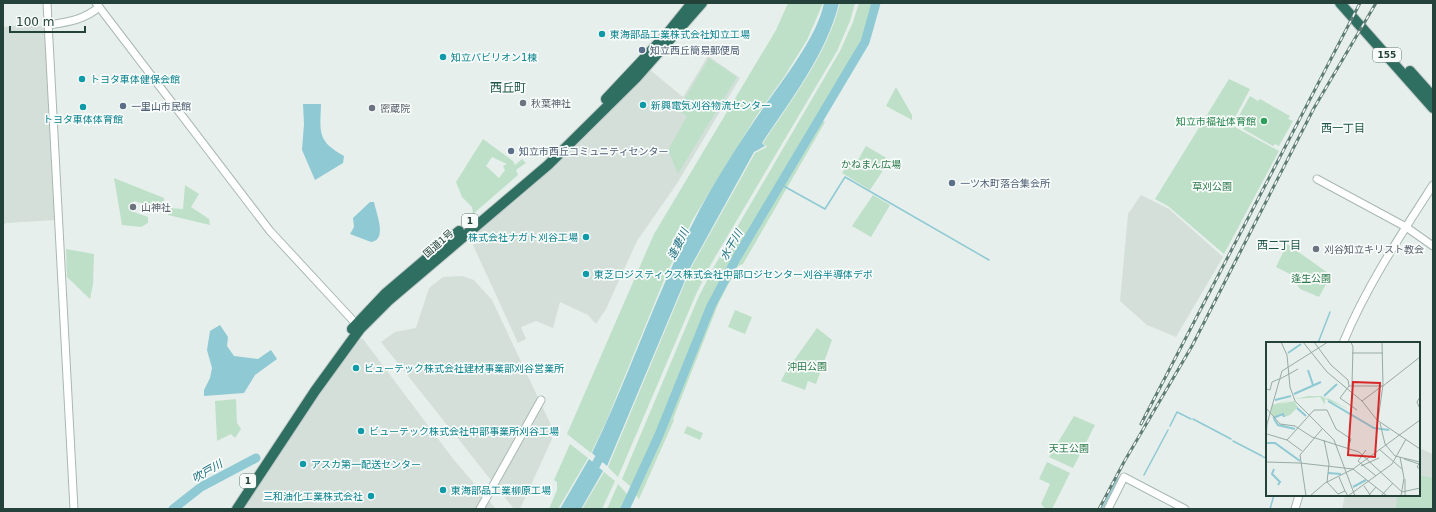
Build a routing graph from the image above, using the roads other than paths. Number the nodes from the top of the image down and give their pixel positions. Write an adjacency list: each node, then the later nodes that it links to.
1 (47, 3): 7 (street)
2 (692, 3): 14 (highway, 国道1号 / 1)
3 (702, 3): 14 (highway, 国道1号 / 1)
4 (1340, 3): 9 (highway, 155)
5 (1349, 3): 8 (highway, 155)
6 (98, 5): 7 (street); 14 (street)
7 (48, 25): 18 (street)
8 (1433, 97)
9 (1433, 108)
10 (1317, 179): 12 (street)
11 (1433, 185): 12 (street)
12 (1406, 227): 13 (street); 15 (street)
13 (1433, 246)
14 (358, 326): 19 (highway, 国道1号 / 1); 20 (highway, 国道1号 / 1)
15 (1343, 342)
16 (541, 400): 21 (street)
17 (1299, 496): 24 (street)
18 (74, 509)
19 (229, 509)
20 (237, 509)
21 (480, 509)
22 (1108, 509): 23 (street)
23 (1185, 509)
24 (1295, 509)

